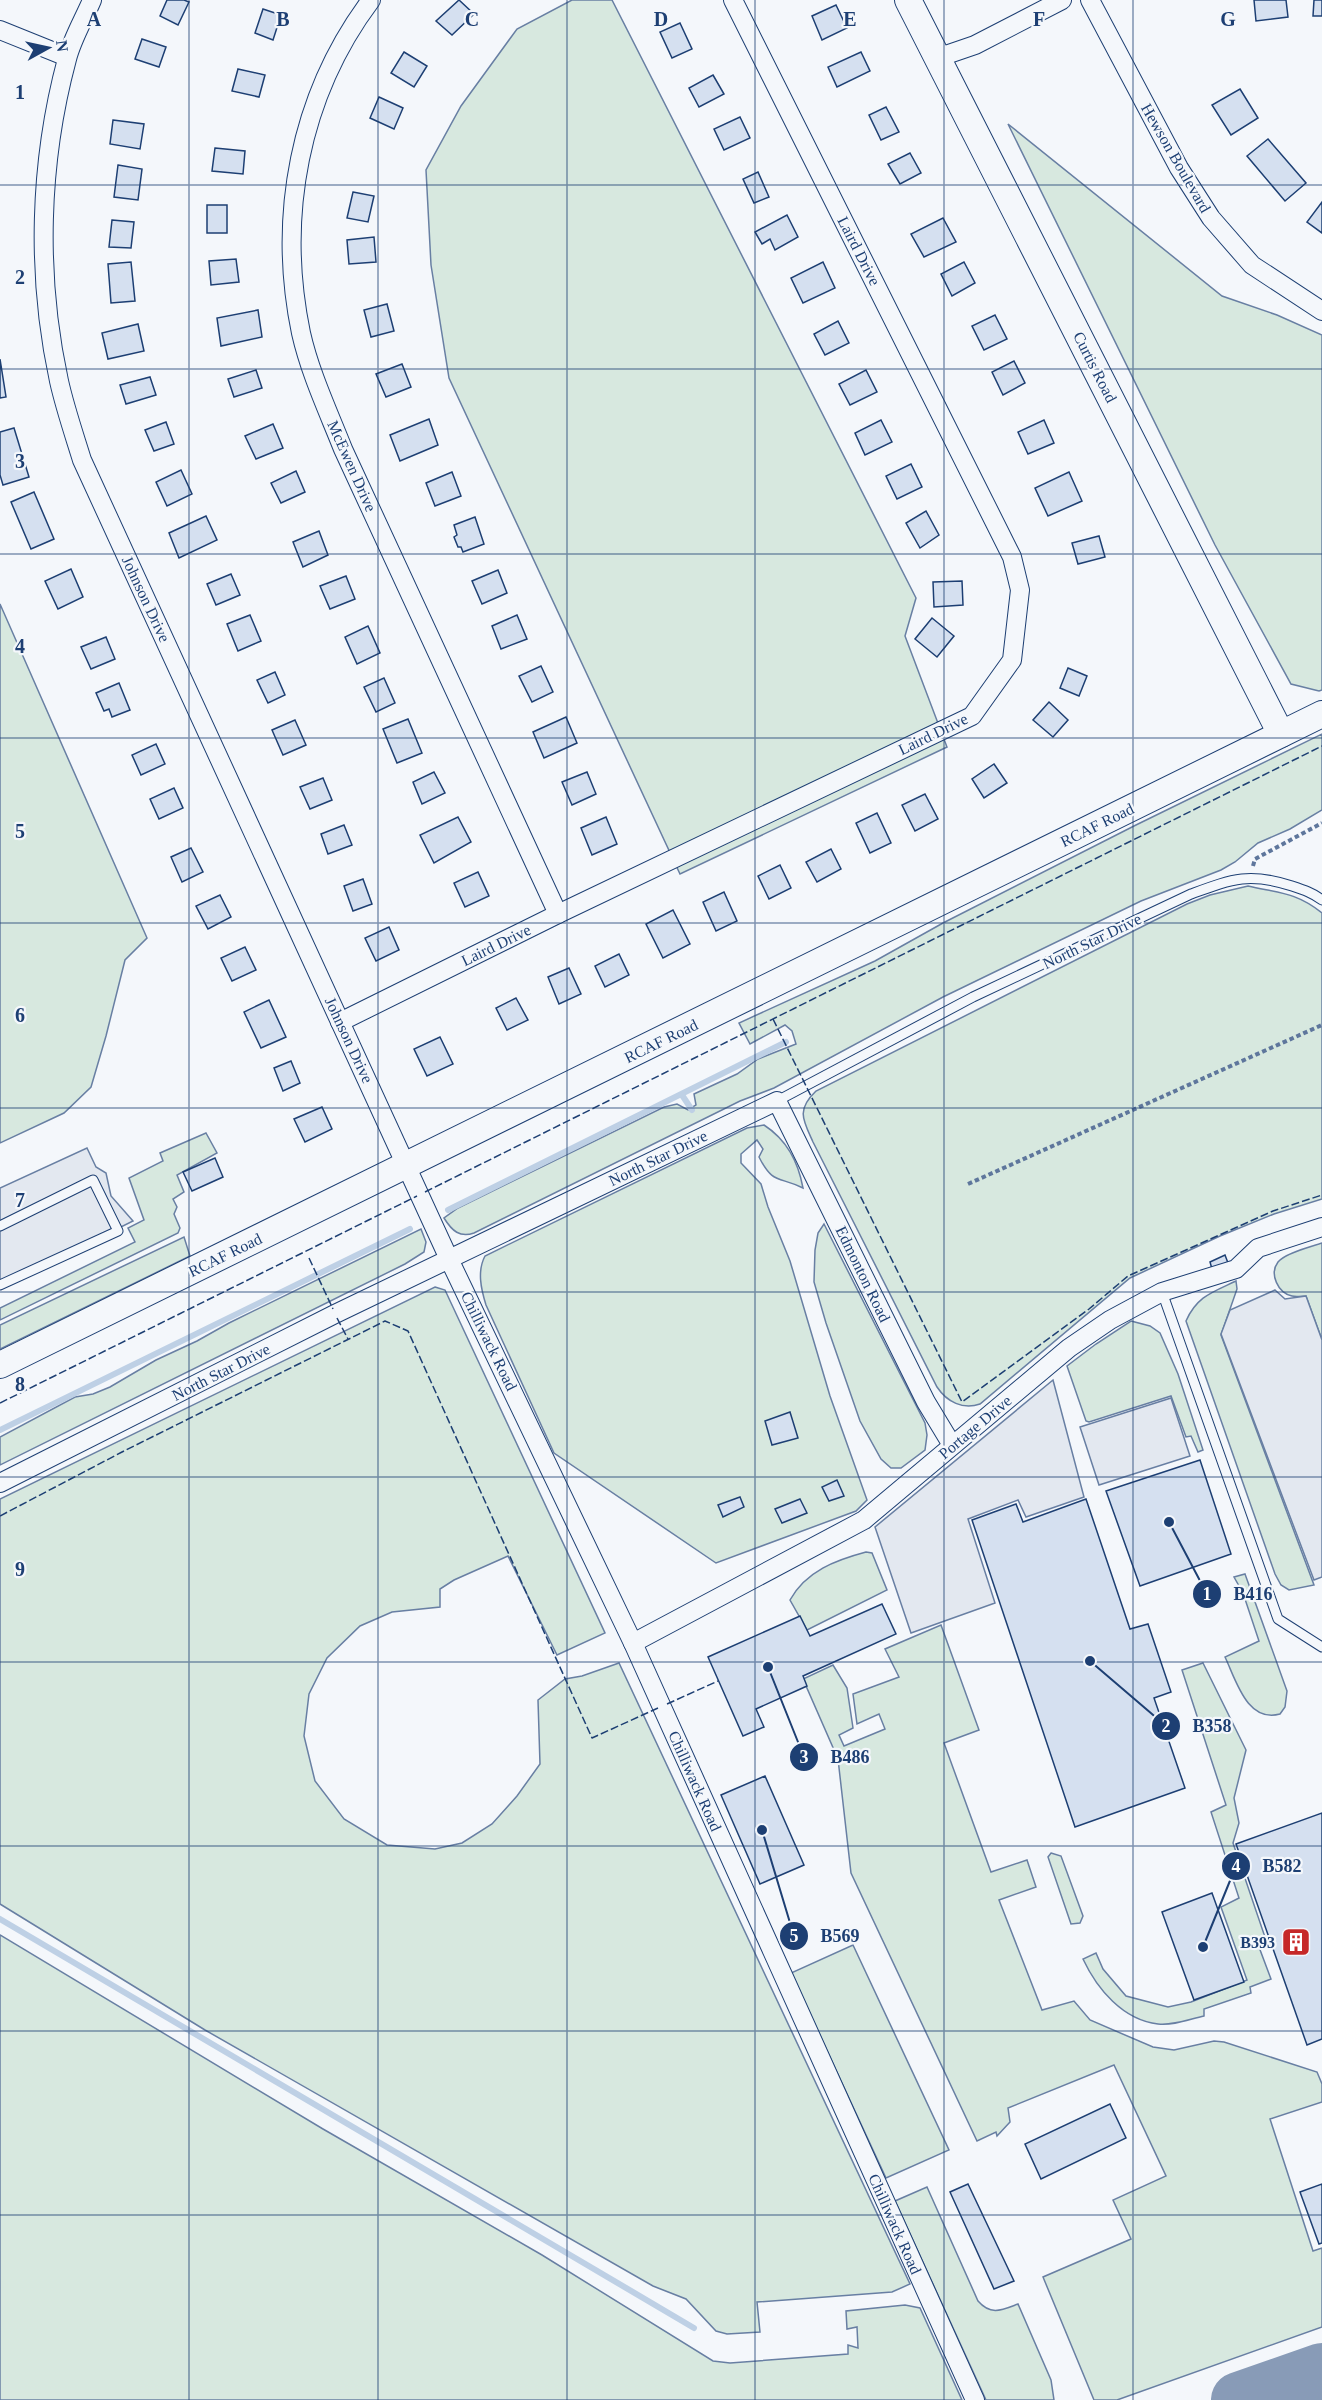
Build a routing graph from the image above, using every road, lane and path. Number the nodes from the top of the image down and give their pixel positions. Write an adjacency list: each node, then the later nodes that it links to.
1 (92, 0): 8 (street, Johnson Drive)
2 (371, 0): 16 (street, McEwen Drive)
3 (733, 0): 16 (street, Laird Drive)
4 (908, 0): 9 (main road, Curtis Road)
5 (1062, 0): 9 (street)
6 (1090, 0): 10 (street, Hewson Boulevard)
7 (0, 30): 8 (street)
8 (67, 57): 17 (street, Johnson Drive)
9 (938, 58): 12 (main road, Curtis Road)
10 (1322, 311)
11 (1322, 714): 12 (main road, RCAF Road)
12 (1281, 734): 20 (main road, RCAF Road)
13 (1322, 823): 14 (path)
14 (1251, 877): 15 (lane, North Star Drive); 19 (lane, North Star Drive)
15 (1322, 900)
16 (558, 914): 17 (street, Laird Drive)
17 (340, 1022): 20 (street, Johnson Drive)
18 (1322, 1025): 21 (path)
19 (777, 1101): 24 (street, North Star Drive); 28 (street, Edmonton Road)
20 (407, 1166): 24 (street, Chilliwack Road); 27 (main road, RCAF Road)
21 (968, 1184)
22 (0, 1226): 25 (lane)
23 (1322, 1227): 26 (street, Portage Drive)
24 (450, 1259): 29 (street, North Star Drive); 30 (street, Chilliwack Road)
25 (0, 1285)
26 (1161, 1292): 28 (street, Portage Drive); 31 (lane)
27 (0, 1365)
28 (952, 1445): 30 (street, Portage Drive)
29 (0, 1483)
30 (633, 1643): 32 (street, Chilliwack Road)
31 (1322, 1647)
32 (975, 2400)

